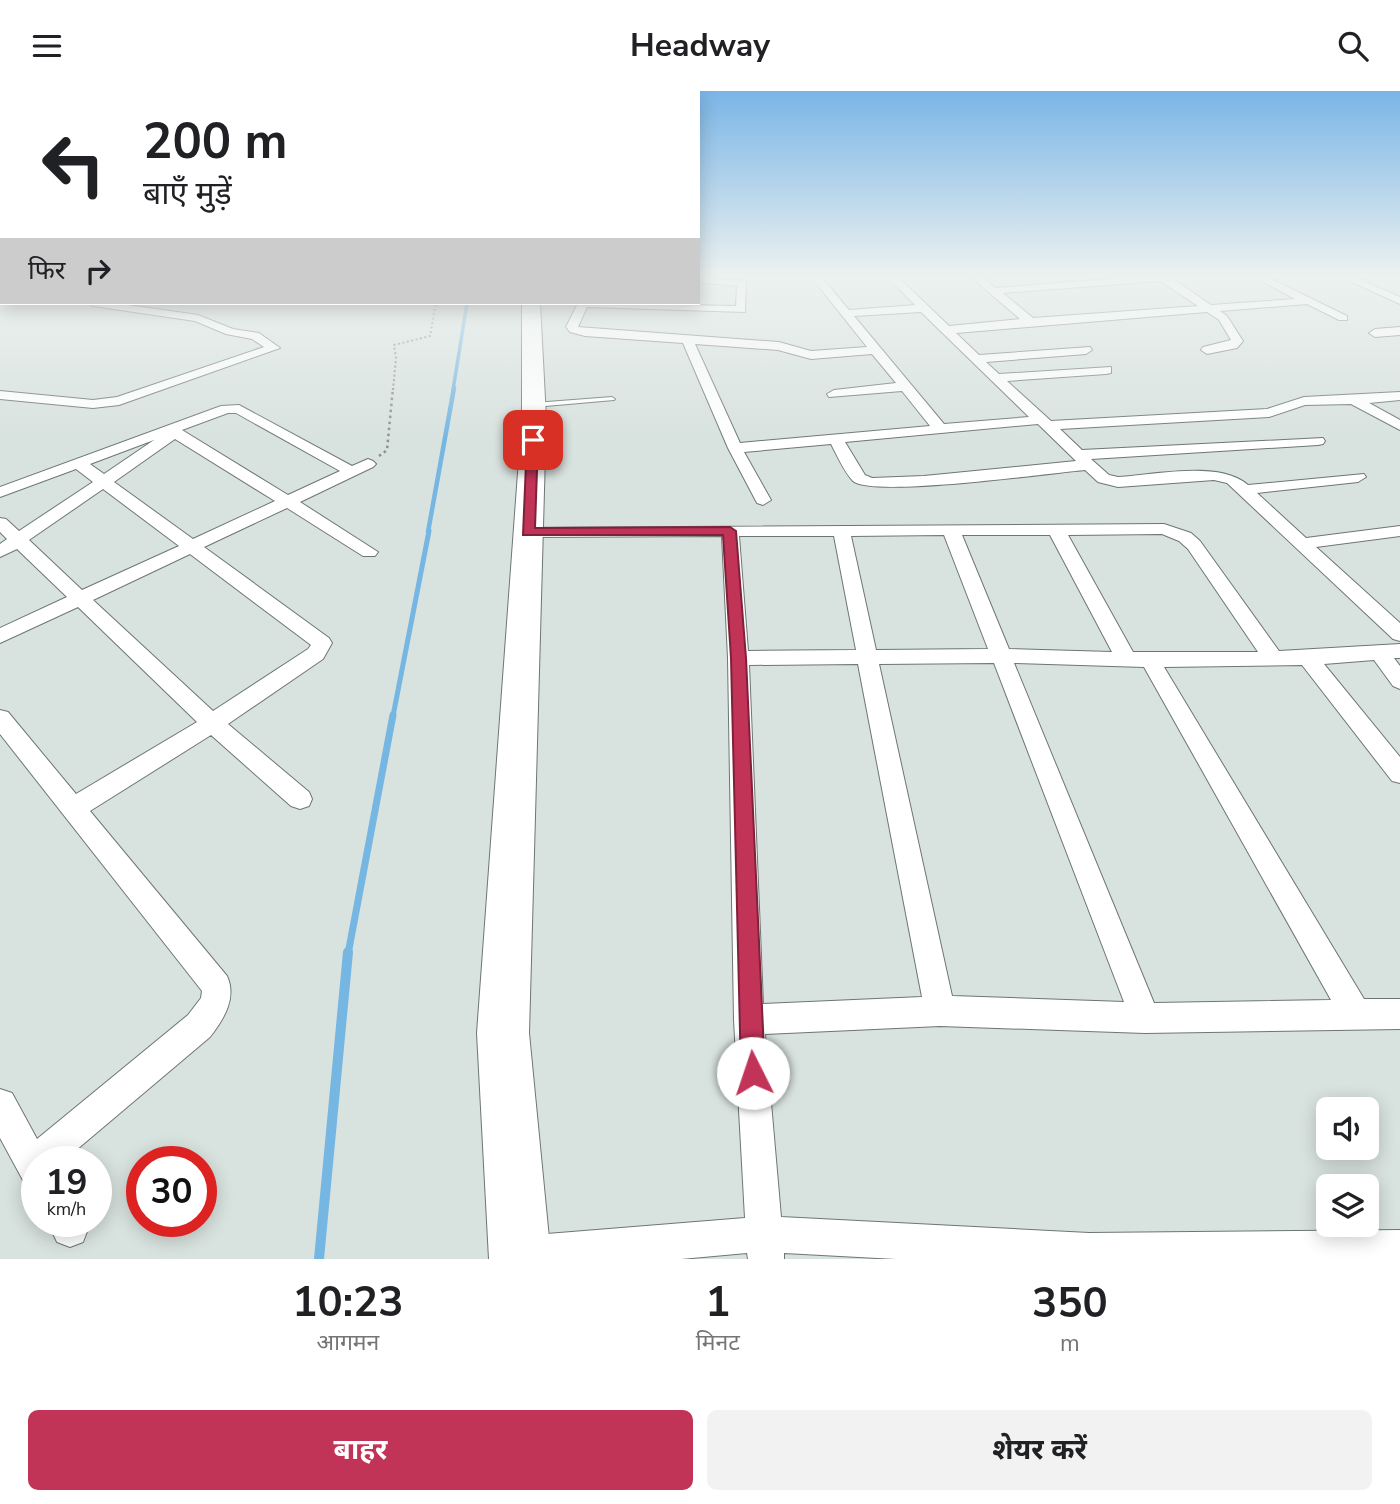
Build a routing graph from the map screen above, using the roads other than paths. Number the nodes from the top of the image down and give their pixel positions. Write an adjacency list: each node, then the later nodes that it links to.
1 (233, 333): 18 (street)
2 (532, 333): 22 (main road)
3 (600, 333): 9 (street)
4 (863, 333): 10 (street)
5 (949, 333): 13 (street)
6 (1232, 333): 12 (street)
7 (1375, 333): 8 (street)
8 (1381, 333)
9 (688, 341): 10 (street); 29 (street)
10 (877, 349): 16 (street)
11 (1086, 350): 13 (street)
12 (1206, 350)
13 (976, 359): 15 (street)
14 (1106, 370): 15 (street)
15 (995, 378): 23 (street)
16 (907, 386): 17 (street); 25 (street)
17 (834, 394)
18 (0, 395)
19 (1400, 396): 21 (street)
20 (611, 399): 22 (lane)
21 (1354, 400): 23 (street); 24 (street)
22 (534, 405): 44 (main road)
23 (1042, 423): 25 (street); 30 (street)
24 (1400, 426)
25 (939, 428): 27 (street)
26 (173, 430): 31 (street); 33 (street); 37 (street); 37 (street)
27 (835, 438): 29 (street); 30 (street)
28 (1318, 441): 30 (street)
29 (735, 448): 36 (street)
30 (1082, 460): 34 (street)
31 (78, 463): 33 (street); 35 (street)
32 (1359, 477): 34 (street)
33 (104, 481): 45 (street); 47 (street)
34 (1246, 490): 46 (street)
35 (0, 492)
36 (763, 500)
37 (286, 502): 47 (street); 49 (street)
38 (0, 523): 45 (street)
39 (1056, 529): 41 (street); 58 (street); 59 (street)
40 (841, 530): 41 (street); 42 (street); 55 (street)
41 (950, 530): 54 (street)
42 (730, 531): 44 (street); 56 (street)
43 (1400, 531): 46 (street)
44 (528, 532): 76 (main road)
45 (20, 539): 48 (street); 50 (street)
46 (1304, 544): 51 (street)
47 (191, 547): 50 (street); 62 (street)
48 (0, 552)
49 (369, 552)
50 (80, 599): 52 (street); 62 (street)
51 (1400, 634)
52 (0, 636)
53 (1390, 652): 57 (street); 60 (street)
54 (1000, 656): 55 (street); 59 (street); 69 (street)
55 (868, 657): 56 (street); 66 (street)
56 (738, 658): 70 (street)
57 (1308, 658): 58 (street); 63 (street)
58 (1274, 659): 59 (street)
59 (1139, 660): 67 (street)
60 (1400, 681)
61 (0, 718): 65 (street)
62 (212, 723): 64 (street); 65 (street)
63 (1400, 774)
64 (300, 799)
65 (73, 809): 73 (street)
66 (940, 1011): 69 (street); 70 (street)
67 (1356, 1014): 68 (street); 69 (street)
68 (1400, 1014)
69 (1145, 1019)
70 (749, 1020): 74 (street)
71 (0, 1105): 72 (street)
72 (22, 1146)
73 (61, 1146)
74 (765, 1247): 75 (street); 76 (street)
75 (1400, 1248)
76 (520, 1257)

